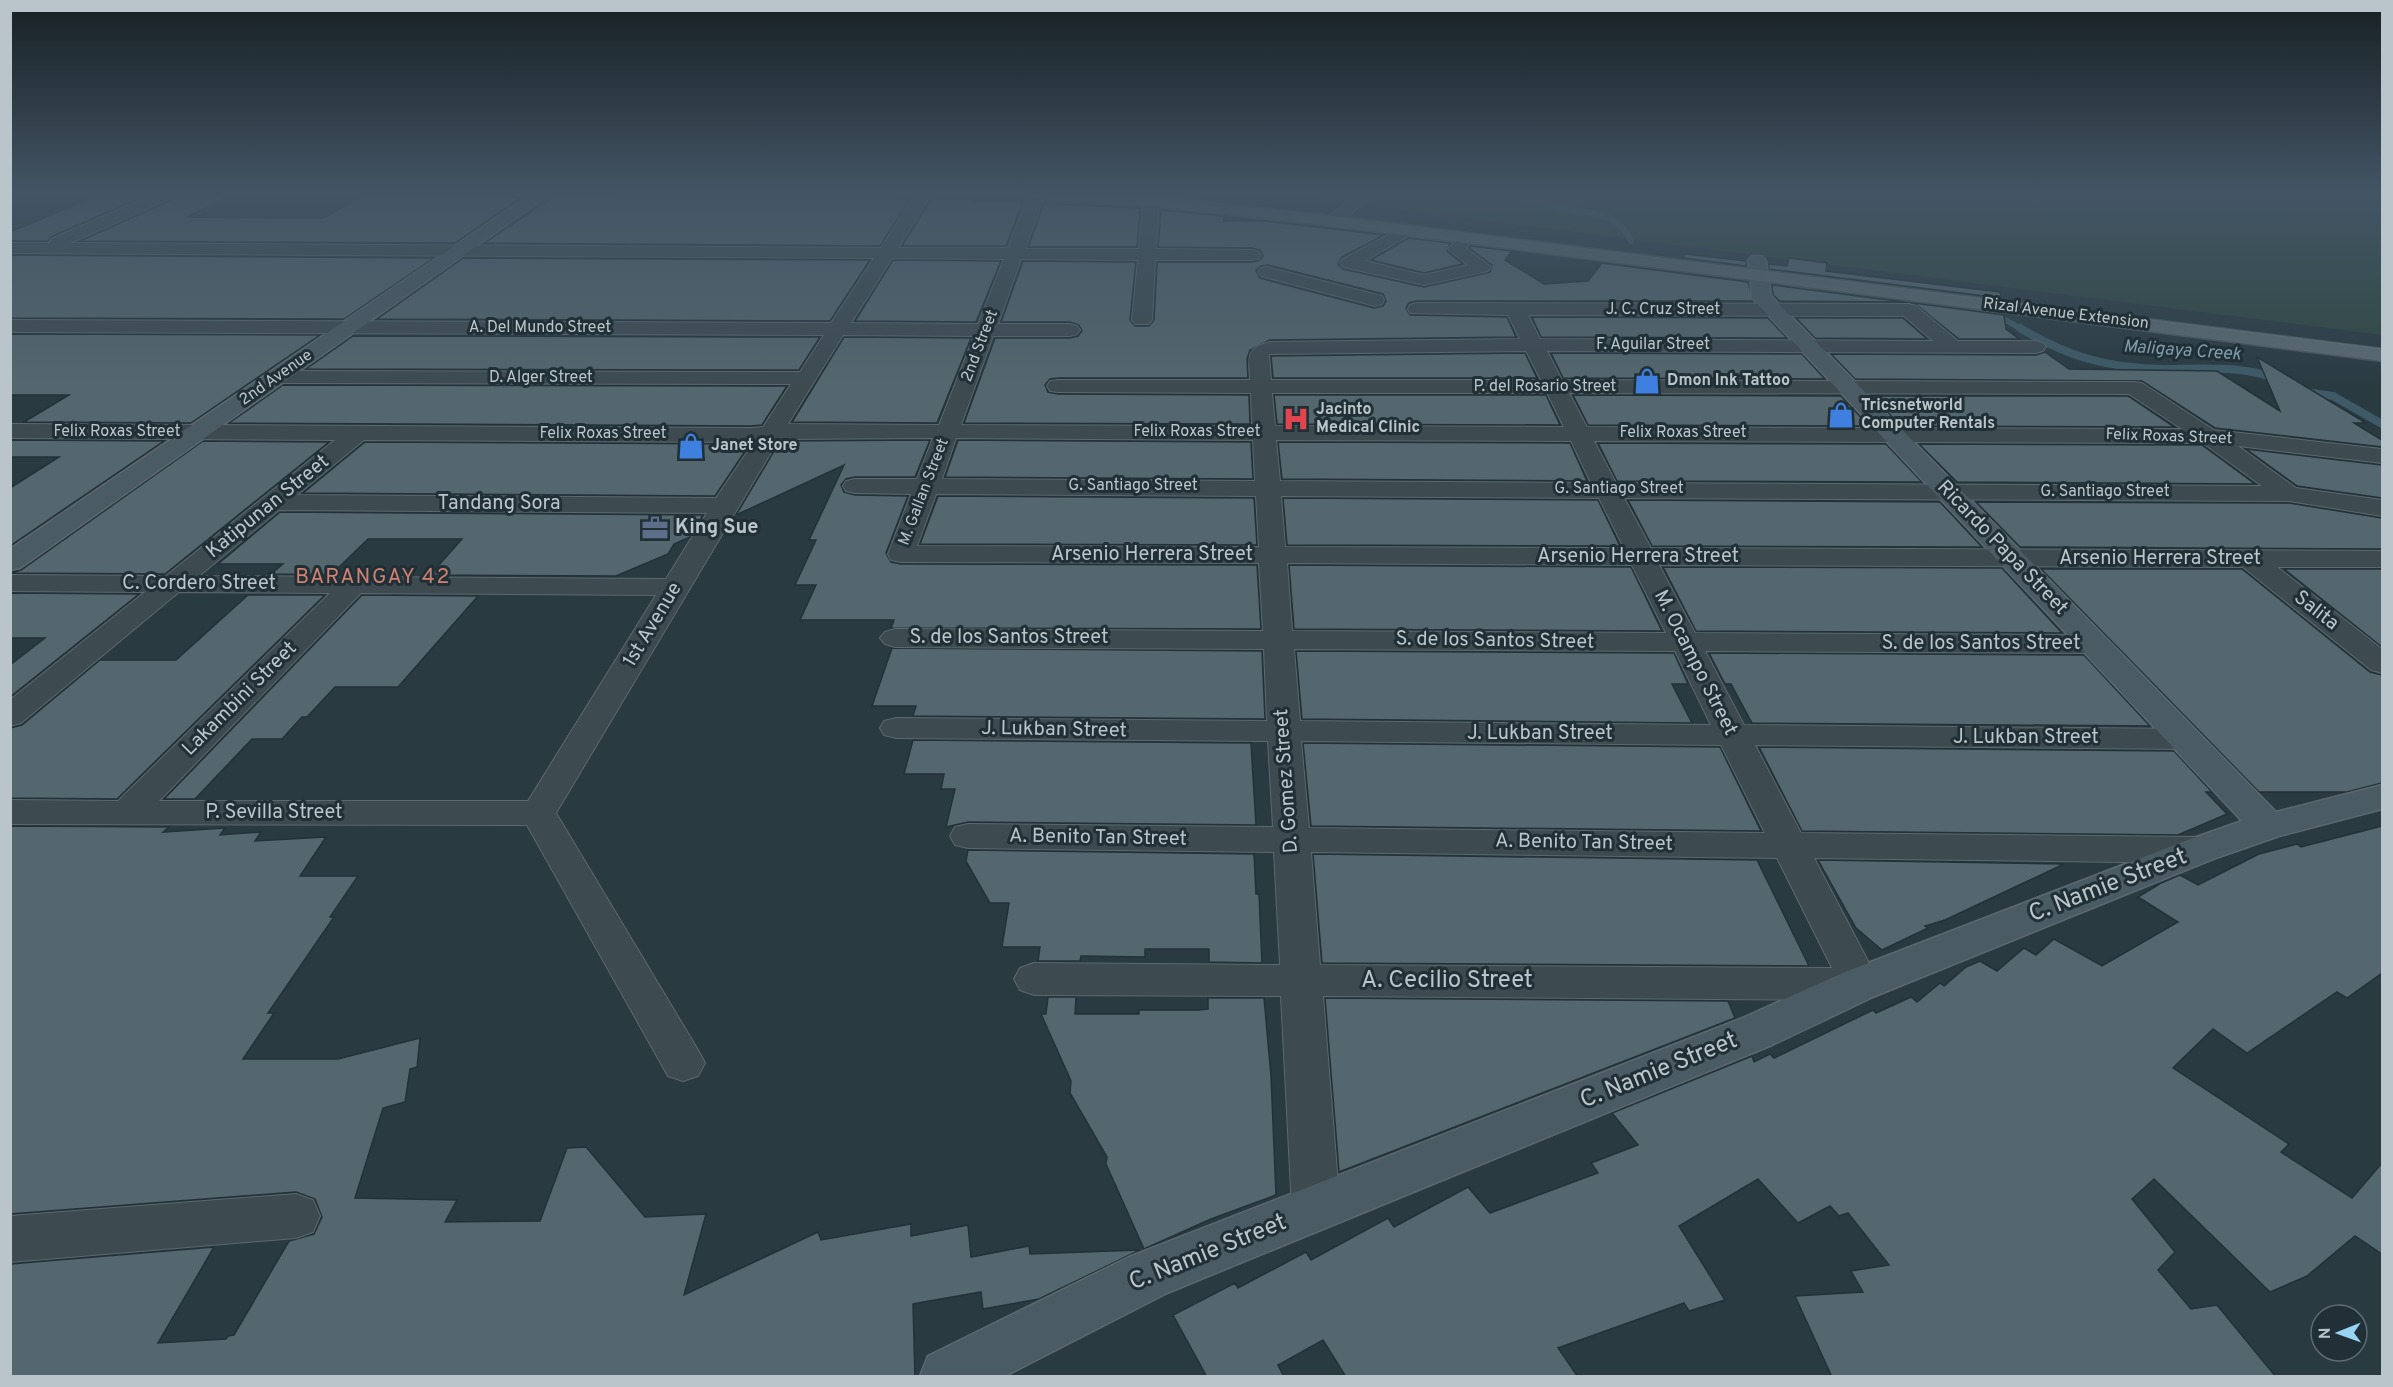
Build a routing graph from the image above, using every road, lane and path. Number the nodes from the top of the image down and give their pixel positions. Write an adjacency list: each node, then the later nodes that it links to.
1 (449, 259): 19 (street, 2nd Avenue)
2 (883, 259): 20 (street, 1st Avenue)
3 (1013, 259): 21 (street, 2nd Street)
4 (1146, 259): 17 (street)
5 (1360, 259): 11 (street)
6 (1470, 259): 11 (street)
7 (1668, 259): 9 (main road, Rizal Avenue Extension)
8 (1682, 259): 9 (main road, Rizal Avenue Extension)
9 (1757, 268): 16 (street, Ricardo Papa Street); 23 (main road, Rizal Avenue Extension); 29 (main road, Rizal Avenue Extension)
10 (1266, 272): 11 (street)
11 (1337, 273): 12 (street)
12 (1375, 300)
13 (1416, 309): 14 (street, J. C. Cruz Street)
14 (1515, 309): 15 (street, J. C. Cruz Street); 24 (street, M. Ocampo Street)
15 (1644, 310): 16 (street, J. C. Cruz Street); 25 (street)
16 (1774, 310): 26 (street, Ricardo Papa Street); 27 (street, J. C. Cruz Street)
17 (1142, 320)
18 (10, 326): 19 (street, A. Del Mundo Street)
19 (349, 327): 20 (street, A. Del Mundo Street); 32 (street, 2nd Avenue)
20 (837, 330): 21 (street, A. Del Mundo Street); 33 (street, 1st Avenue)
21 (986, 330): 22 (street, A. Del Mundo Street); 39 (street, 2nd Street)
22 (1070, 330)
23 (2382, 340)
24 (1533, 345): 25 (street, F. Aguilar Street); 30 (street, F. Aguilar Street); 35 (street, M. Ocampo Street)
25 (1669, 345): 26 (street, F. Aguilar Street); 31 (street)
26 (1809, 346): 27 (street, F. Aguilar Street); 36 (street, Ricardo Papa Street)
27 (1948, 347): 28 (street, F. Aguilar Street); 37 (street)
28 (2036, 347)
29 (2382, 355)
30 (1263, 363): 34 (street, P. del Rosario Street); 35 (street, P. del Rosario Street); 41 (street, D. Gomez Street)
31 (1692, 374): 35 (street, P. del Rosario Street); 36 (street, P. del Rosario Street); 45 (street)
32 (277, 377): 33 (street, D. Alger Street); 40 (street, 2nd Avenue)
33 (806, 378): 43 (street, 1st Avenue)
34 (1058, 386)
35 (1555, 387): 44 (street, M. Ocampo Street)
36 (1849, 388): 37 (street, P. del Rosario Street); 46 (street, Ricardo Papa Street)
37 (1996, 388): 47 (street); 48 (street, P. del Rosario Street)
38 (10, 431): 40 (street, Felix Roxas Street)
39 (948, 431): 41 (street, Felix Roxas Street); 43 (street, Felix Roxas Street); 51 (street, M. Gallan Street)
40 (197, 432): 42 (street, Felix Roxas Street); 65 (street, 2nd Avenue)
41 (1264, 432): 44 (street, Felix Roxas Street); 52 (street, D. Gomez Street)
42 (358, 433): 43 (street, Felix Roxas Street); 56 (street, Katipunan Street)
43 (770, 433): 57 (street, 1st Avenue)
44 (1578, 433): 45 (street, Felix Roxas Street); 53 (street, M. Ocampo Street)
45 (1738, 434): 46 (street, Felix Roxas Street)
46 (1893, 434): 47 (street, Felix Roxas Street); 54 (street, Ricardo Papa Street)
47 (2052, 435): 48 (street, Felix Roxas Street)
48 (2208, 436): 49 (street, Felix Roxas Street); 55 (street)
49 (2382, 456)
50 (855, 486): 51 (street, G. Santiago Street)
51 (927, 486): 52 (street, G. Santiago Street); 59 (street, M. Gallan Street)
52 (1267, 486): 53 (street, G. Santiago Street); 60 (street, D. Gomez Street)
53 (1607, 489): 54 (street, G. Santiago Street); 61 (street, M. Ocampo Street)
54 (1947, 491): 55 (street, G. Santiago Street); 62 (street, Ricardo Papa Street)
55 (2289, 494): 58 (street, G. Santiago Street)
56 (274, 502): 57 (street, Tandang Sora); 67 (street, Katipunan Street)
57 (724, 506): 69 (street, 1st Avenue)
58 (2382, 508)
59 (901, 554): 60 (street, Arsenio Herrera Street)
60 (1272, 555): 61 (street, Arsenio Herrera Street); 71 (street, D. Gomez Street)
61 (1641, 557): 62 (street, Arsenio Herrera Street); 72 (street, M. Ocampo Street)
62 (2011, 558): 64 (street, Arsenio Herrera Street); 73 (street, Ricardo Papa Street)
63 (2379, 558): 64 (street, Arsenio Herrera Street)
64 (2250, 559): 74 (street, Salita)
65 (10, 562)
66 (10, 583): 67 (street, C. Cordero Street)
67 (173, 584): 68 (street, C. Cordero Street); 75 (street, Katipunan Street)
68 (354, 585): 69 (street, C. Cordero Street); 82 (street, Lakambini Street)
69 (675, 587): 83 (street, 1st Avenue)
70 (895, 638): 71 (street, S. de los Santos Street)
71 (1277, 639): 72 (street, S. de los Santos Street); 77 (street, D. Gomez Street)
72 (1684, 643): 73 (street, S. de los Santos Street); 78 (street, M. Ocampo Street)
73 (2094, 644): 79 (street, Ricardo Papa Street)
74 (2382, 664)
75 (10, 716)
76 (896, 728): 77 (street, J. Lukban Street)
77 (1284, 732): 78 (street, J. Lukban Street); 86 (street, D. Gomez Street)
78 (1733, 736): 79 (street, J. Lukban Street); 87 (street, M. Ocampo Street)
79 (2185, 739): 84 (street, Ricardo Papa Street)
80 (2382, 797): 84 (street, C. Namie Street)
81 (10, 812): 82 (street, P. Sevilla Street)
82 (126, 813): 83 (street, P. Sevilla Street)
83 (538, 813): 92 (street)
84 (2268, 826): 88 (street, C. Namie Street)
85 (968, 836): 86 (street, A. Benito Tan Street)
86 (1291, 840): 87 (street, A. Benito Tan Street); 90 (street, D. Gomez Street)
87 (1789, 846): 88 (street, A. Benito Tan Street); 91 (street, M. Ocampo Street)
88 (2199, 850): 91 (street, C. Namie Street)
89 (1034, 979): 90 (street, A. Cecilio Street)
90 (1301, 980): 91 (street, A. Cecilio Street); 93 (street, D. Gomez Street)
91 (1860, 984): 93 (street, C. Namie Street)
92 (683, 1062)
93 (1316, 1209): 96 (street, C. Namie Street)
94 (296, 1216): 95 (street)
95 (10, 1239)
96 (948, 1377)

